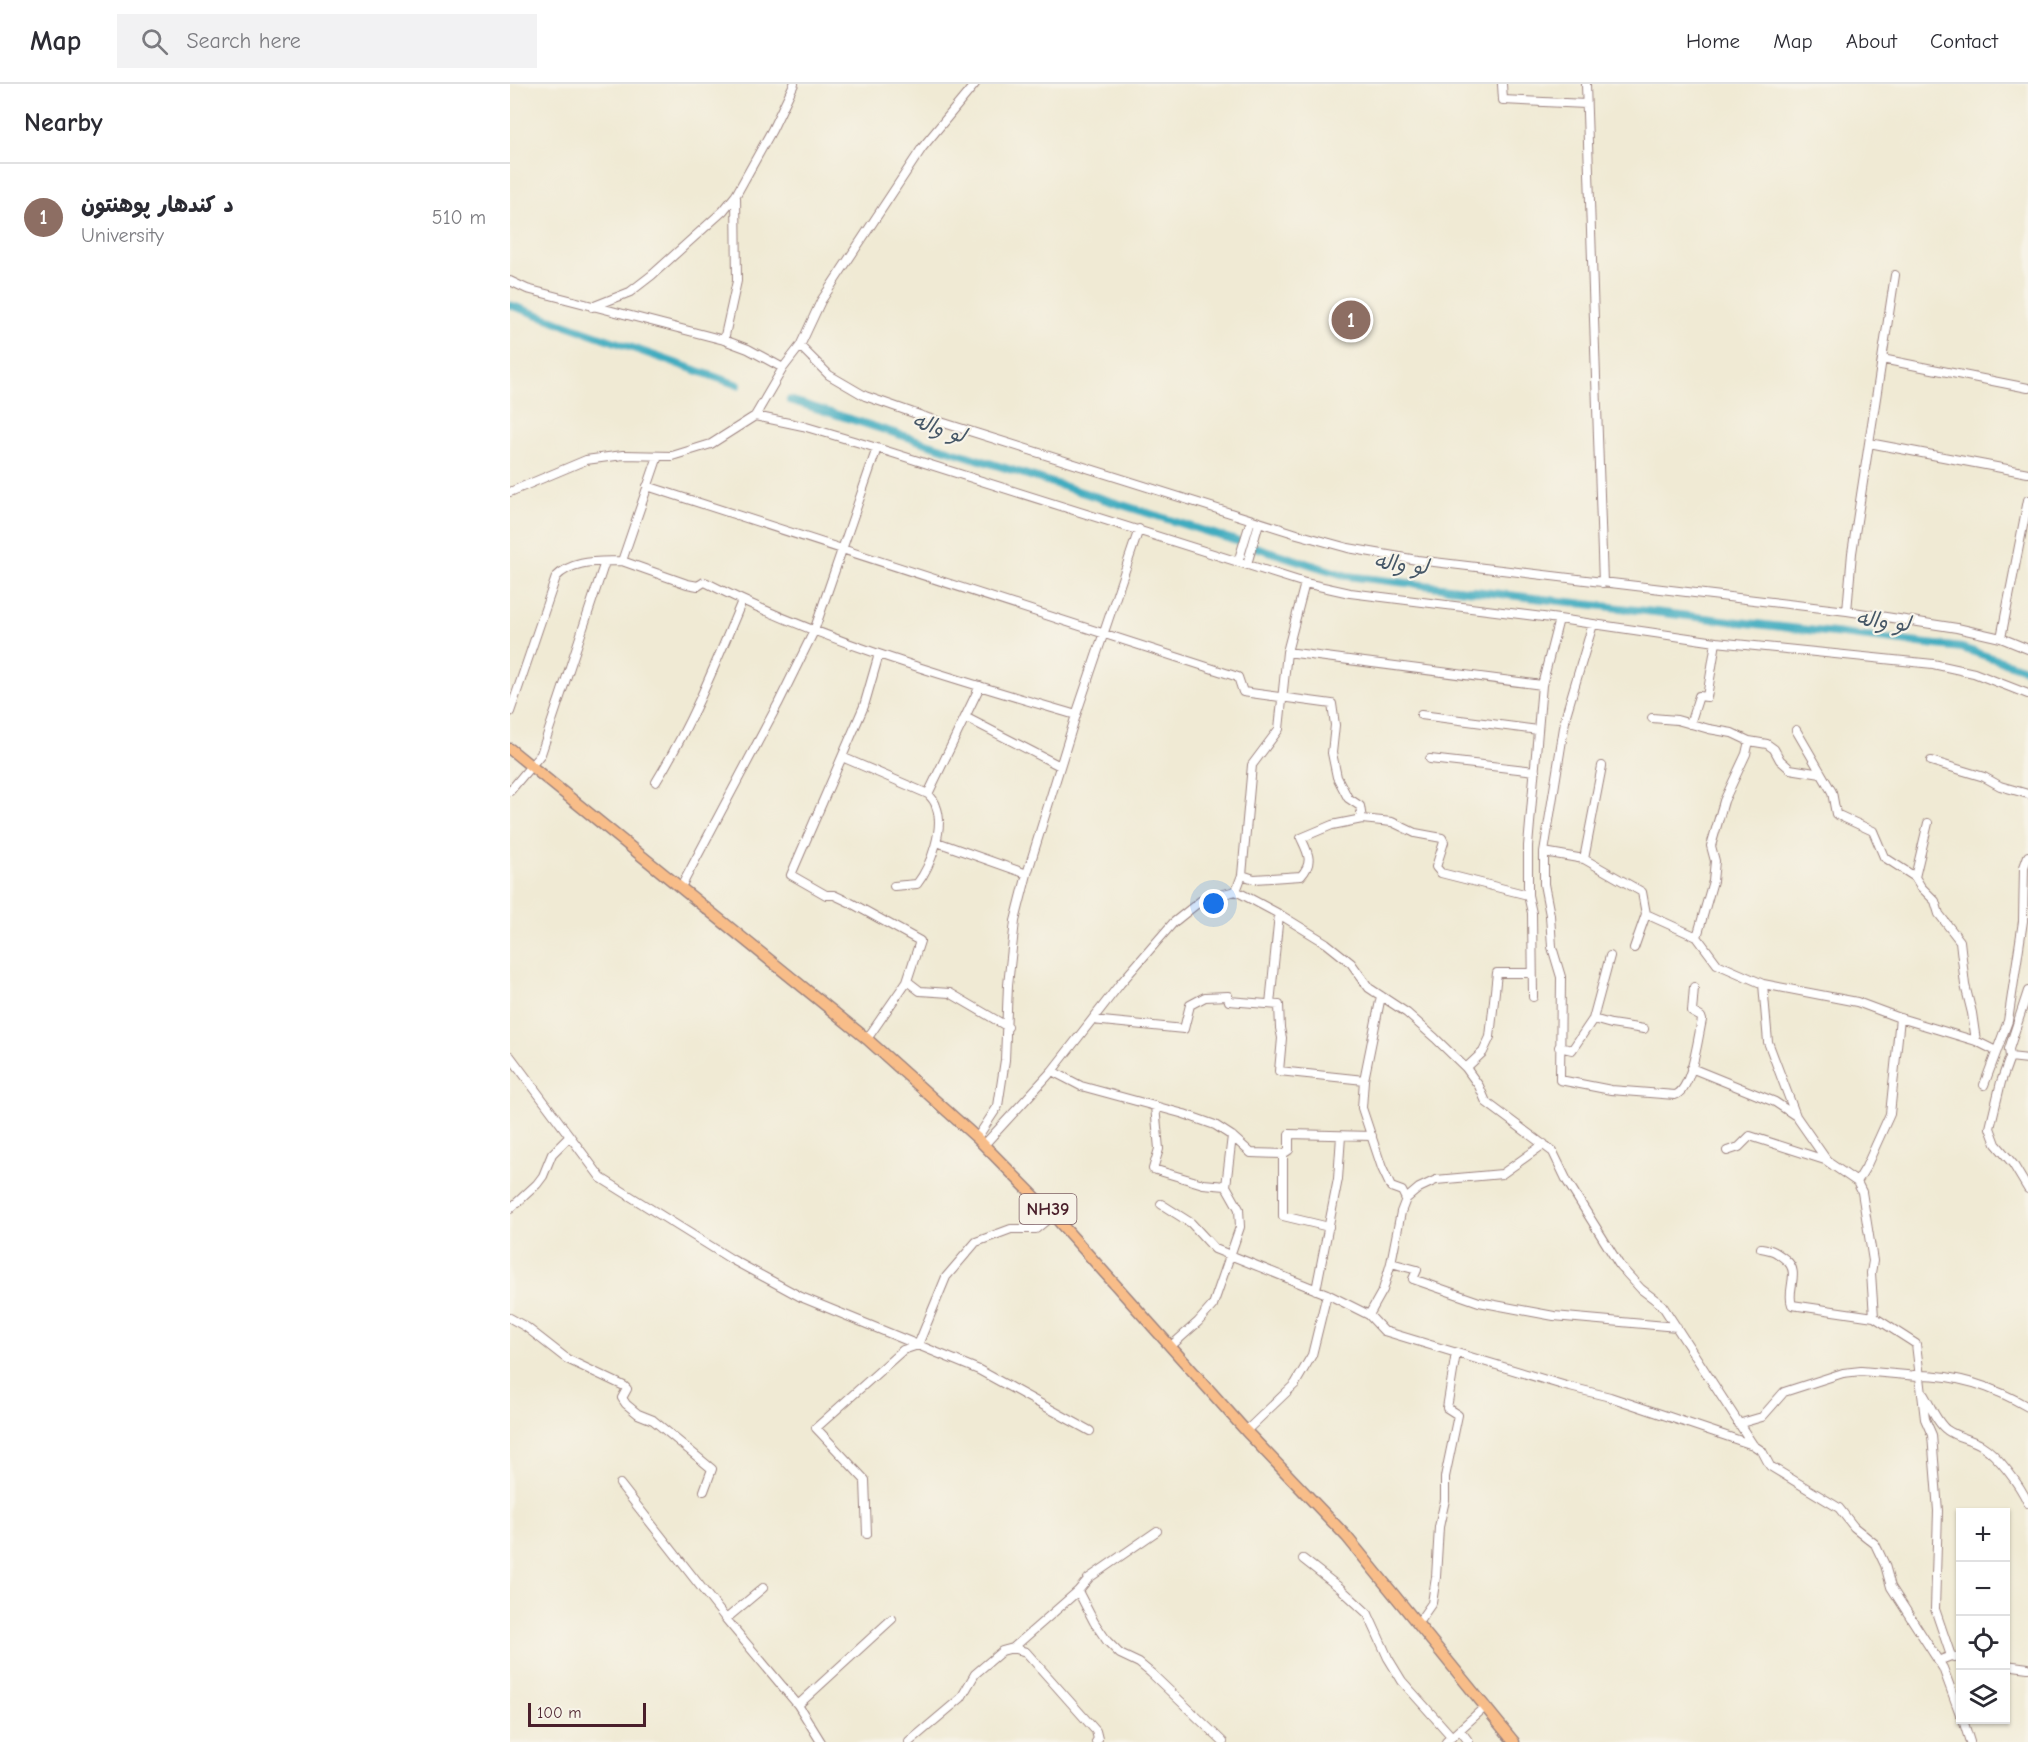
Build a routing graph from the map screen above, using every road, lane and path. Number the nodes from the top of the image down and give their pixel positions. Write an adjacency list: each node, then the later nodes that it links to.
1 (794, 84): 6 (street)
2 (975, 84): 11 (street)
3 (1502, 84): 5 (street)
4 (1586, 84): 5 (street)
5 (1586, 104): 30 (street)
6 (736, 195): 9 (street); 10 (street)
7 (1895, 275): 12 (street)
8 (510, 281): 9 (street)
9 (592, 307): 10 (street)
10 (724, 340): 13 (street)
11 (800, 346): 13 (street); 23 (street)
12 (1882, 359): 14 (street); 16 (street)
13 (783, 368): 15 (street)
14 (2028, 388)
15 (755, 416): 17 (street); 18 (street)
16 (1869, 442): 19 (street); 32 (street)
17 (877, 448): 24 (street); 25 (street)
18 (658, 456): 20 (street); 21 (street)
19 (2028, 473)
20 (647, 486): 25 (street); 26 (street)
21 (510, 492)
22 (2028, 500): 37 (street)
23 (1255, 521): 28 (street); 30 (street)
24 (1139, 529): 28 (street); 36 (street)
25 (843, 549): 35 (street); 36 (street)
26 (622, 561): 27 (street); 31 (street)
27 (605, 562): 46 (street); 59 (street)
28 (1243, 563): 29 (street)
29 (1305, 583): 33 (street); 40 (street)
30 (1602, 583): 32 (street)
31 (742, 601): 35 (street); 64 (street)
32 (1847, 611): 37 (street)
33 (1558, 619): 34 (street); 42 (street)
34 (1593, 624): 38 (street); 71 (street)
35 (814, 631): 41 (street); 78 (street)
36 (1104, 634): 45 (street); 47 (street)
37 (2001, 638): 39 (street)
38 (1716, 642): 44 (street); 51 (street)
39 (2028, 649)
40 (1287, 652): 42 (street); 45 (street)
41 (879, 654): 43 (street); 56 (street)
42 (1542, 685): 52 (street)
43 (980, 686): 47 (street); 49 (street)
44 (2028, 694)
45 (1283, 696): 68 (street); 75 (street)
46 (510, 712)
47 (1076, 715): 60 (street)
48 (1421, 715): 52 (street)
49 (965, 717): 60 (street); 66 (street)
50 (1652, 718): 51 (street)
51 (1690, 724): 54 (street)
52 (1538, 730): 62 (street)
53 (1796, 730): 63 (street)
54 (1749, 741): 63 (street); 83 (street)
55 (510, 749): 59 (main road, NH39)
56 (842, 757): 66 (street); 87 (street)
57 (1430, 759): 62 (street)
58 (1931, 761): 67 (street)
59 (531, 766): 65 (street); 78 (main road, NH39)
60 (1060, 766): 74 (street)
61 (1602, 766): 73 (street)
62 (1535, 771): 80 (street)
63 (1821, 774): 76 (street)
64 (656, 782)
65 (510, 791)
66 (928, 794): 70 (street)
67 (2028, 794)
68 (1362, 819): 75 (street); 80 (street)
69 (1929, 823): 76 (street)
70 (937, 842): 74 (street); 77 (street)
71 (1544, 852): 73 (street); 102 (street)
72 (2028, 856): 103 (street)
73 (1584, 859): 82 (street)
74 (1027, 874): 98 (street)
75 (1242, 875): 79 (street)
76 (1915, 877): 101 (street)
77 (894, 886)
78 (681, 887): 100 (main road, NH39)
79 (1236, 891): 81 (street); 96 (street)
80 (1528, 895): 86 (street)
81 (1279, 914): 91 (street); 93 (street)
82 (1646, 914): 83 (street); 84 (street)
83 (1697, 937): 88 (street)
84 (1634, 948)
85 (1610, 956): 97 (street)
86 (1532, 973): 92 (street); 107 (street)
87 (907, 981): 98 (street); 100 (street)
88 (1763, 984): 95 (street); 113 (street)
89 (1694, 987): 108 (street)
90 (2028, 991): 94 (street)
91 (1381, 996): 107 (street); 110 (street)
92 (1533, 997)
93 (1270, 1004): 96 (street); 110 (street)
94 (2025, 1005): 105 (street)
95 (1900, 1018): 101 (street); 123 (street)
96 (1092, 1020): 109 (street)
97 (1593, 1020): 99 (street); 102 (street)
98 (1008, 1027): 118 (street)
99 (1644, 1029)
100 (867, 1039): 118 (main road, NH39)
101 (1976, 1041): 103 (street)
102 (1559, 1047): 108 (street)
103 (1996, 1051): 111 (street)
104 (510, 1056): 114 (street)
105 (2010, 1057): 106 (street); 125 (street)
106 (2028, 1059)
107 (1466, 1068): 119 (street)
108 (1691, 1068): 113 (street)
109 (1052, 1071): 112 (street); 118 (street)
110 (1364, 1080): 117 (street)
111 (1984, 1085)
112 (1155, 1106): 115 (street); 124 (street)
113 (1796, 1116): 122 (street)
114 (570, 1136): 128 (street); 140 (street)
115 (1232, 1136): 121 (street); 124 (street)
116 (1341, 1136): 117 (street); 121 (street); 130 (street)
117 (1372, 1136): 126 (street)
118 (981, 1141): 129 (main road, NH39)
119 (1544, 1144): 126 (street); 139 (street)
120 (1727, 1151): 122 (street)
121 (1283, 1154): 130 (street)
122 (1828, 1162): 123 (street)
123 (1857, 1182): 137 (street)
124 (1226, 1186): 132 (street)
125 (2028, 1189)
126 (1404, 1195): 133 (street)
127 (1161, 1204): 132 (street)
128 (510, 1209)
129 (1053, 1215): 140 (street); 141 (main road, NH39)
130 (1329, 1227): 134 (street)
131 (1761, 1248): 137 (street)
132 (1231, 1255): 134 (street); 141 (street)
133 (1391, 1263): 136 (street); 139 (street)
134 (1316, 1290): 135 (street)
135 (1327, 1294): 136 (street); 147 (street)
136 (1369, 1315): 142 (street)
137 (1874, 1317): 143 (street)
138 (510, 1318): 150 (street)
139 (1677, 1328): 145 (street)
140 (918, 1345): 146 (street); 153 (street)
141 (1171, 1346): 147 (main road, NH39)
142 (1456, 1353): 148 (street); 159 (street)
143 (1919, 1376): 145 (street); 161 (street)
144 (2028, 1407): 151 (street)
145 (1738, 1424): 148 (street)
146 (1090, 1431)
147 (1246, 1431): 159 (main road, NH39)
148 (1753, 1446): 163 (street)
149 (620, 1484): 157 (street)
150 (704, 1491)
151 (2028, 1503)
152 (1157, 1531): 156 (street)
153 (867, 1534)
154 (1302, 1559): 171 (street)
155 (763, 1588): 157 (street)
156 (1078, 1591): 160 (street); 175 (street)
157 (726, 1619): 167 (street)
158 (892, 1619): 167 (street)
159 (1418, 1623): 168 (main road, NH39)
160 (1013, 1648): 173 (street); 174 (street)
161 (1951, 1656): 162 (street); 163 (street)
162 (1956, 1657)
163 (1938, 1661): 166 (street)
164 (2010, 1666): 165 (street)
165 (2028, 1668)
166 (1956, 1703)
167 (798, 1705): 172 (street)
168 (1486, 1706): 170 (street); 177 (main road, NH39)
169 (1965, 1724): 178 (street)
170 (1460, 1730): 171 (street); 176 (street)
171 (1449, 1739)
172 (821, 1742)
173 (909, 1742)
174 (1096, 1742)
175 (1223, 1742)
176 (1469, 1742)
177 (1514, 1742)
178 (1970, 1742)

